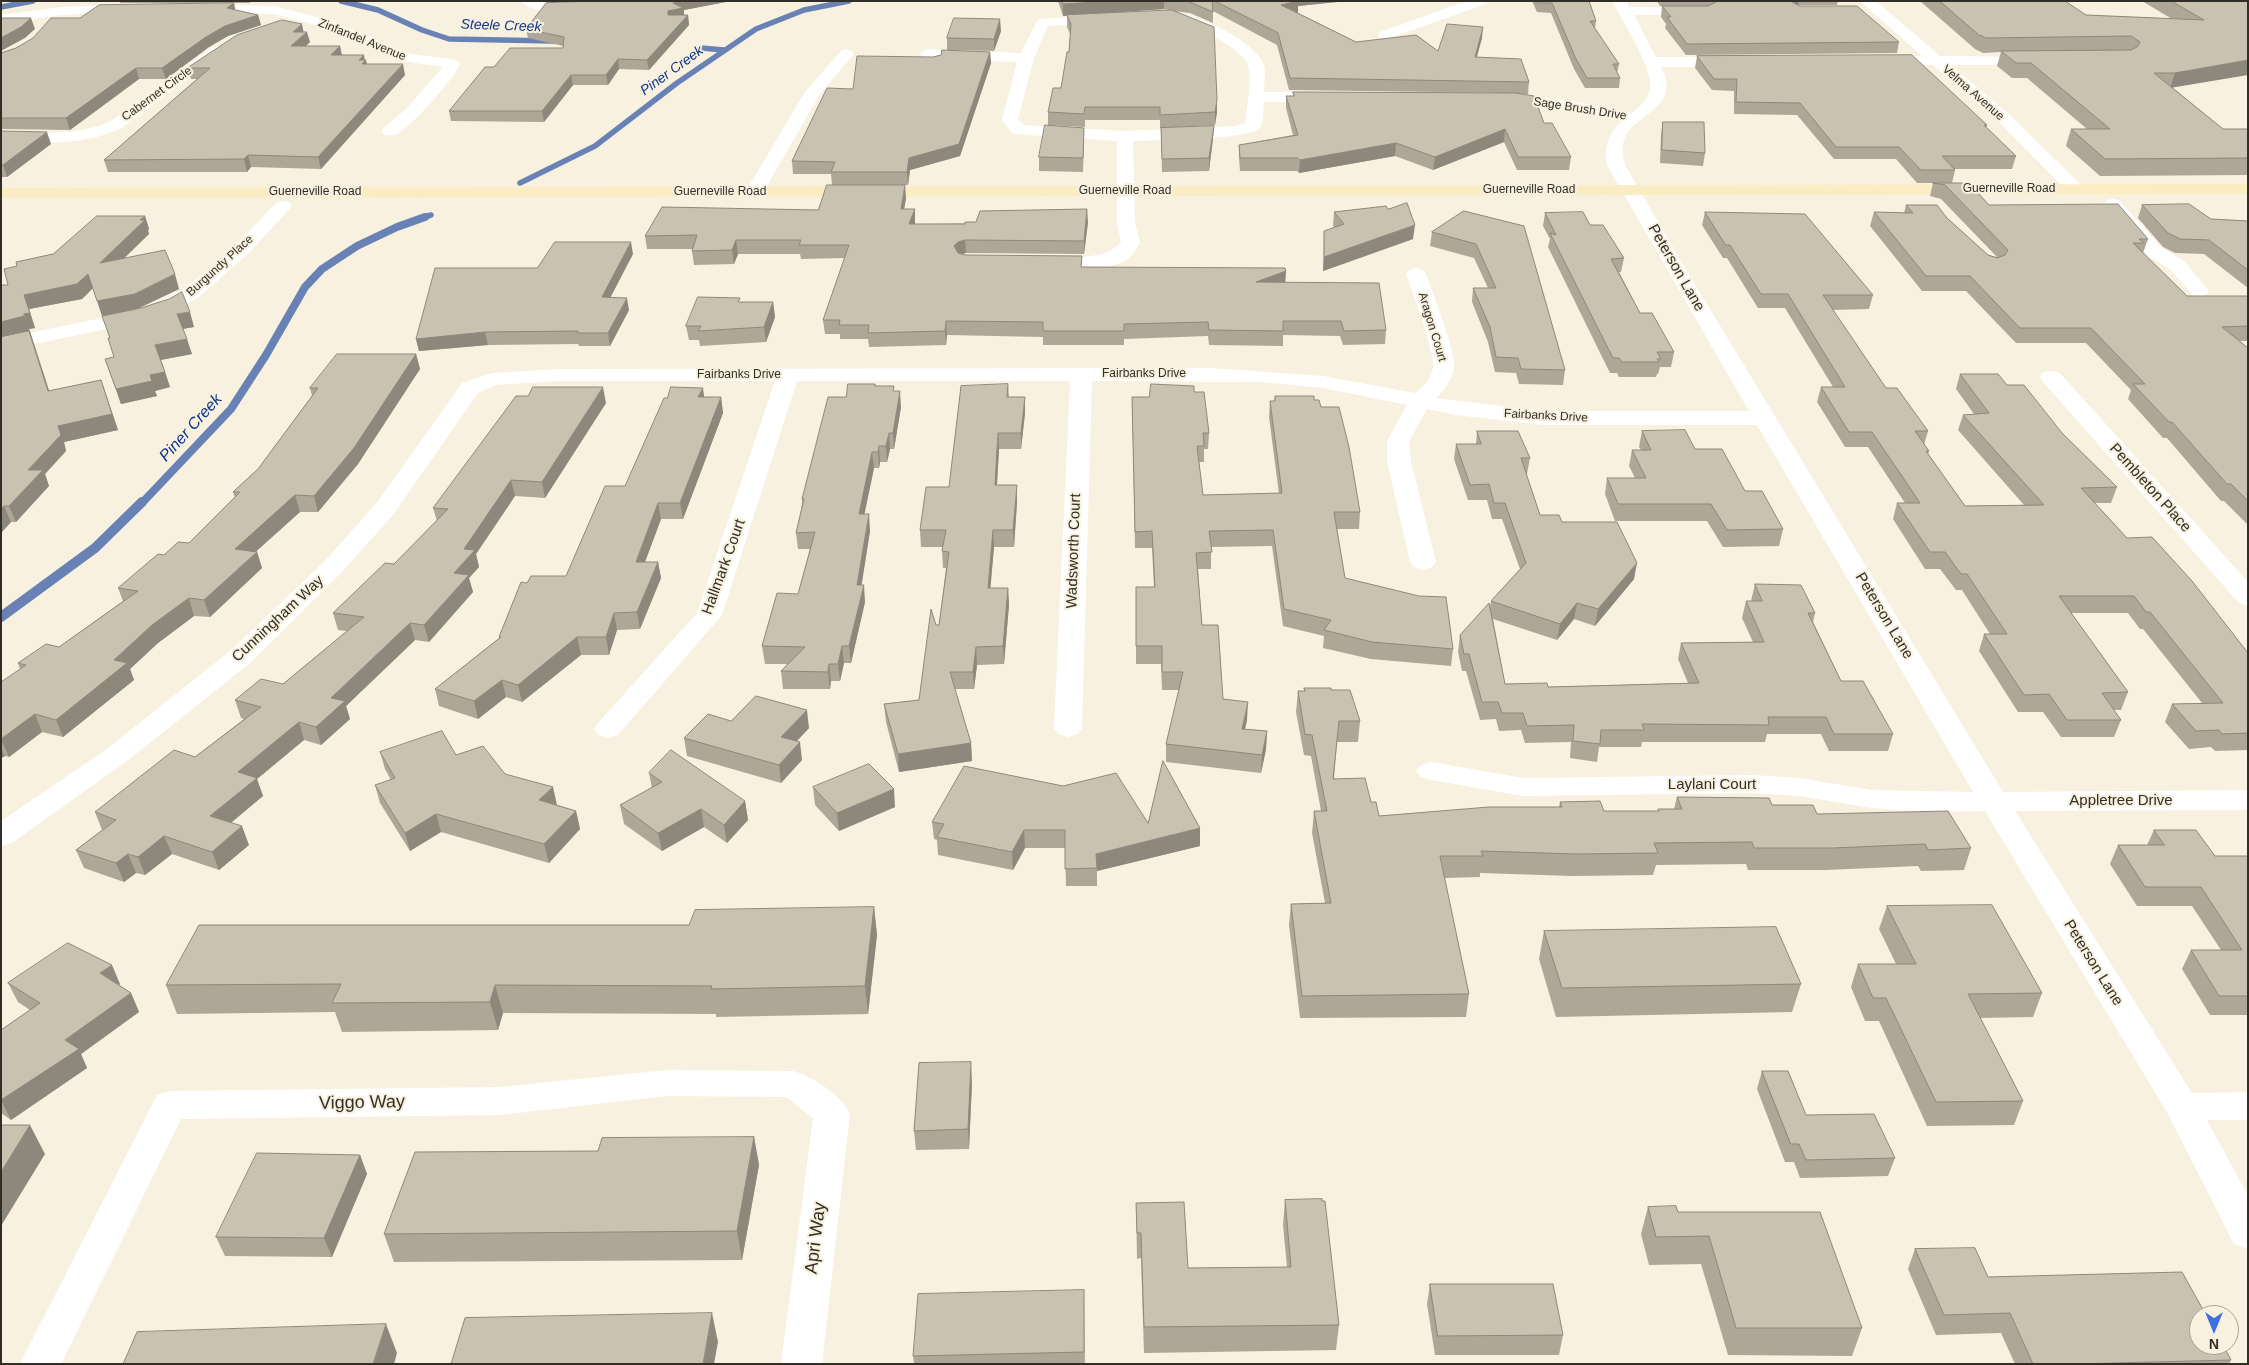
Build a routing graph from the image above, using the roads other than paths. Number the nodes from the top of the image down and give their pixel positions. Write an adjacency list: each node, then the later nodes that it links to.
1 (527, 1): 2 (street)
2 (630, 1)
3 (1481, 1): 14 (street)
4 (1622, 6): 8 (street); 21 (street, Peterson Lane)
5 (141, 8): 9 (street)
6 (181, 8): 10 (street, Zinfandel Avenue)
7 (1868, 8): 20 (street, Velma Avenue)
8 (1706, 11)
9 (51, 12): 11 (street); 13 (street)
10 (305, 18): 12 (street); 28 (street, Zinfandel Avenue)
11 (1, 19)
12 (276, 26)
13 (46, 29)
14 (1385, 35)
15 (234, 41): 29 (street, Cabernet Circle)
16 (846, 54): 33 (street)
17 (928, 54): 18 (street)
18 (1026, 58): 24 (street); 30 (street)
19 (2046, 60): 20 (street)
20 (1936, 61): 23 (street); 31 (street, Velma Avenue)
21 (1652, 62): 22 (street); 27 (street, Peterson Lane)
22 (1750, 62)
23 (1868, 62)
24 (1255, 97): 25 (street); 30 (street)
25 (1342, 97)
26 (1486, 98): 27 (street, Sage Brush Drive)
27 (1634, 118): 35 (street, Peterson Lane)
28 (390, 131)
29 (1, 136)
30 (1126, 136): 36 (street)
31 (2075, 189): 32 (main road, Guerneville Road); 35 (main road, Guerneville Road)
32 (2248, 189)
33 (755, 192): 34 (main road, Guerneville Road); 36 (main road, Guerneville Road)
34 (1, 193)
35 (1635, 197): 36 (main road, Guerneville Road); 37 (main road, Guerneville Road); 50 (street, Peterson Lane)
36 (1126, 198): 40 (main road, Guerneville Road); 41 (street)
37 (2114, 204): 38 (main road, Guerneville Road); 43 (street)
38 (2248, 204)
39 (1, 206): 40 (main road, Guerneville Road)
40 (283, 206): 44 (street, Burgundy Place)
41 (1031, 262)
42 (1416, 274): 49 (street, Aragon Court)
43 (2199, 290)
44 (1, 345)
45 (1081, 374): 46 (street, Fairbanks Drive); 49 (street, Fairbanks Drive); 53 (street, Wadsworth Court)
46 (788, 375): 47 (street, Fairbanks Drive); 54 (street, Hallmark Court)
47 (519, 376): 58 (street, Cunningham Way)
48 (2052, 377): 52 (street, Pembleton Place)
49 (1420, 401): 50 (street, Fairbanks Drive); 51 (street, Aragon Court)
50 (1766, 418): 57 (street, Peterson Lane)
51 (1424, 562)
52 (2248, 598)
53 (1068, 728)
54 (608, 729)
55 (1431, 771): 57 (street, Laylani Court)
56 (2248, 800): 57 (street, Appletree Drive)
57 (1994, 802): 60 (street, Peterson Lane)
58 (1, 836)
59 (2248, 1106): 60 (street)
60 (2182, 1107): 62 (street, Peterson Lane)
61 (832, 1113): 63 (street, Viggo Way); 64 (street, Apri Way)
62 (2248, 1233)
63 (40, 1364)
64 (801, 1364)

